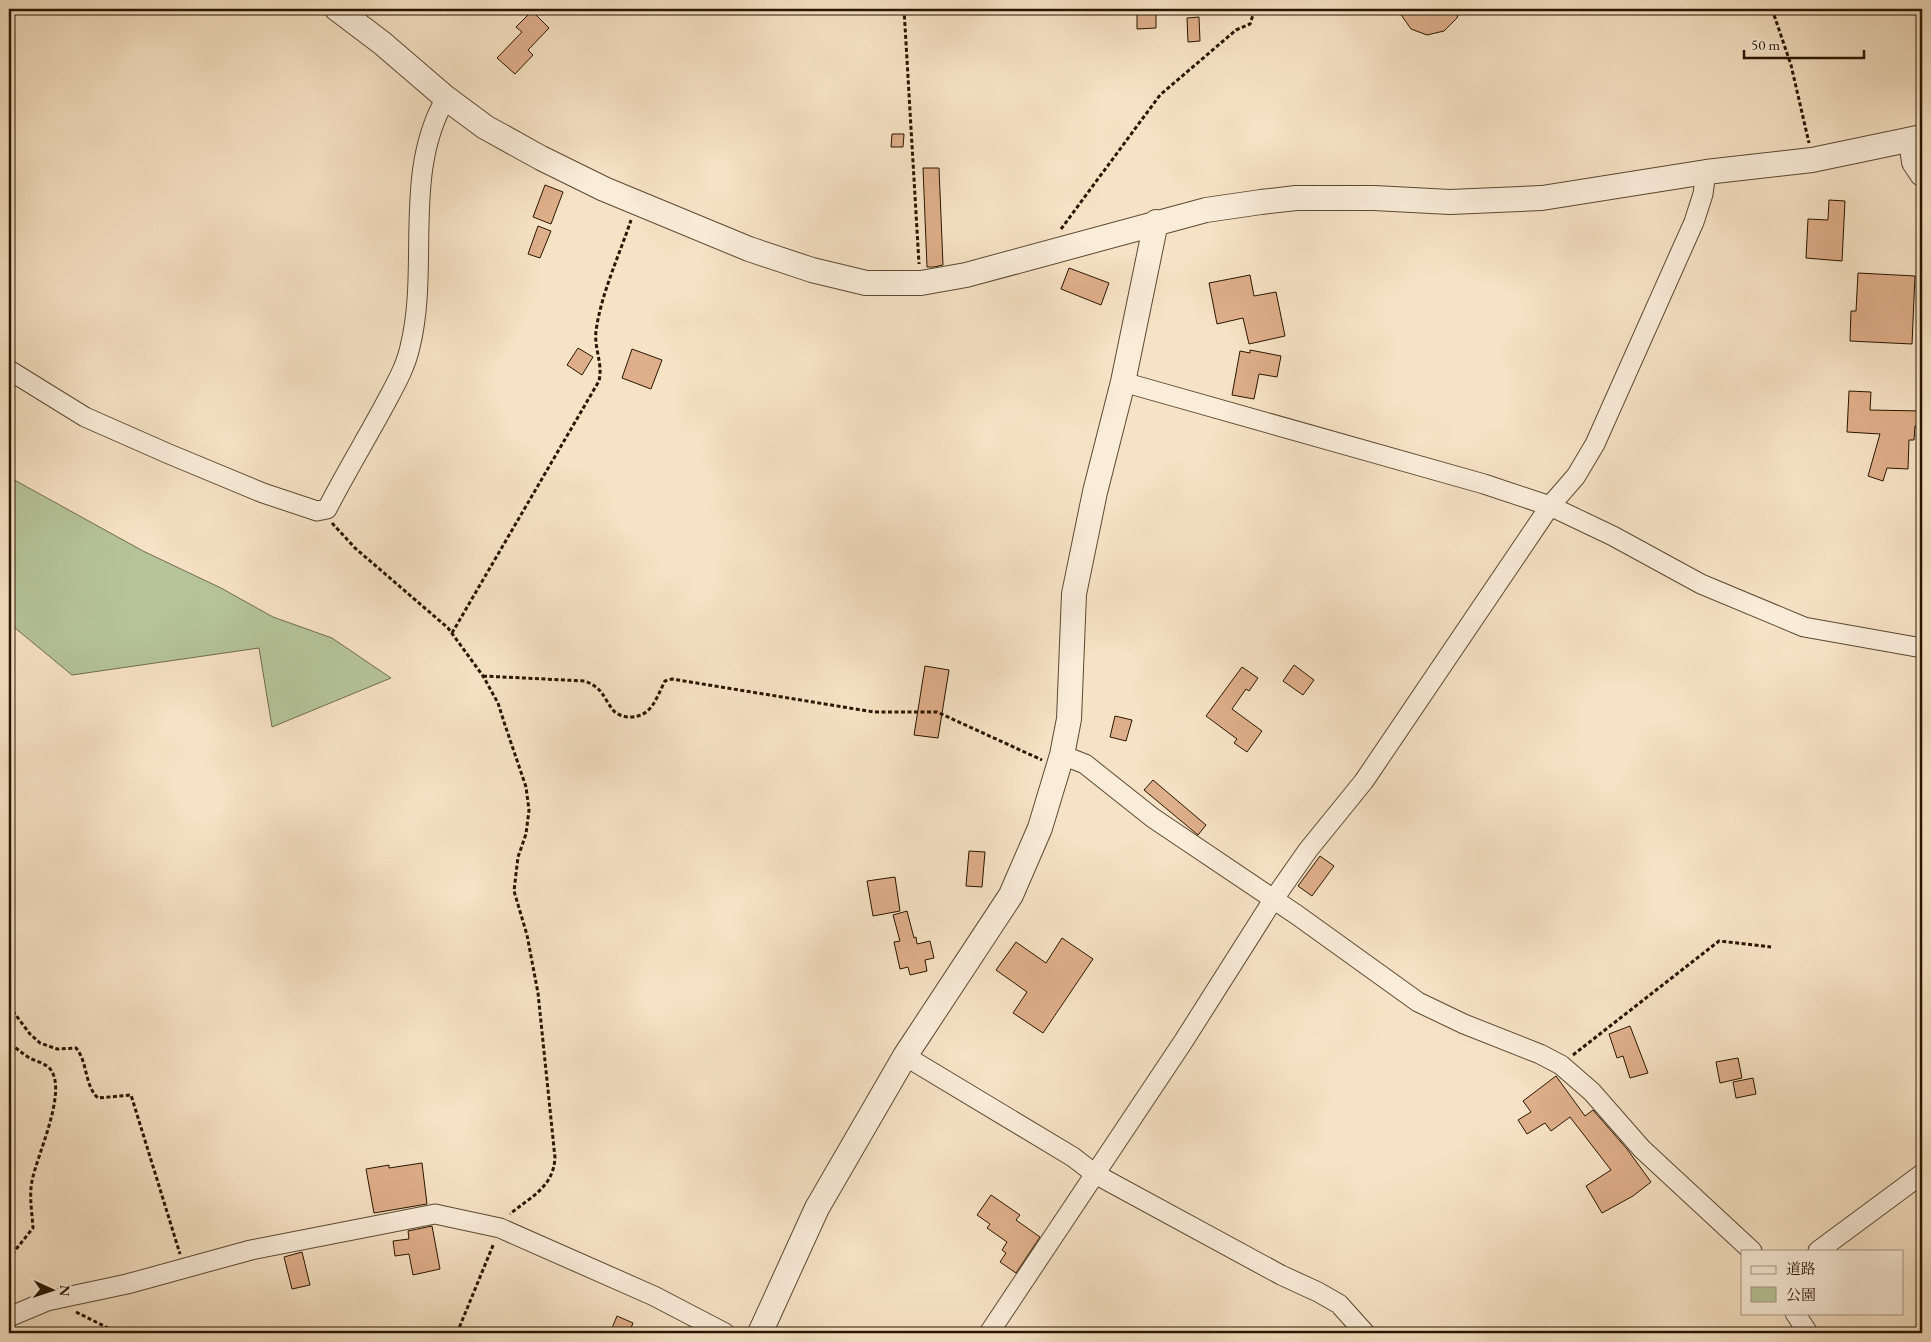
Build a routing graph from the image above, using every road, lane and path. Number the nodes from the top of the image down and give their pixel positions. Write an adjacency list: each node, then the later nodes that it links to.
1 (337, 9): 5 (street)
2 (904, 9): 13 (path)
3 (1255, 9): 12 (path)
4 (1772, 9): 7 (path)
5 (446, 98): 10 (street); 17 (street)
6 (1916, 139): 7 (street); 9 (street)
7 (1812, 160): 8 (street)
8 (1706, 172): 11 (street); 16 (street)
9 (1922, 174)
10 (636, 203): 13 (street); 18 (path)
11 (1156, 222): 12 (street); 15 (street)
12 (1050, 252): 13 (street)
13 (921, 282)
14 (9, 370): 17 (street)
15 (1123, 382): 16 (street); 21 (street)
16 (1550, 506): 19 (street); 22 (street)
17 (326, 509): 18 (path)
18 (452, 633): 20 (path)
19 (1922, 648)
20 (483, 676): 21 (path); 31 (path)
21 (1060, 762): 22 (street); 27 (street)
22 (1273, 900): 28 (street); 29 (street)
23 (1771, 947): 28 (path)
24 (9, 992): 26 (path)
25 (9, 1003): 26 (path)
26 (12, 1010): 34 (path); 35 (path)
27 (905, 1056): 29 (street); 42 (street)
28 (1561, 1065): 32 (street)
29 (1095, 1174): 43 (street); 44 (street)
30 (1922, 1174): 33 (street)
31 (500, 1228): 35 (street); 40 (path); 41 (street)
32 (1751, 1250)
33 (1819, 1250)
34 (9, 1267)
35 (185, 1269): 36 (street)
36 (61, 1299): 38 (street); 39 (path)
37 (1796, 1314): 45 (street)
38 (9, 1317)
39 (118, 1333)
40 (457, 1333)
41 (725, 1333)
42 (760, 1333)
43 (989, 1333)
44 (1366, 1333)
45 (1808, 1333)

